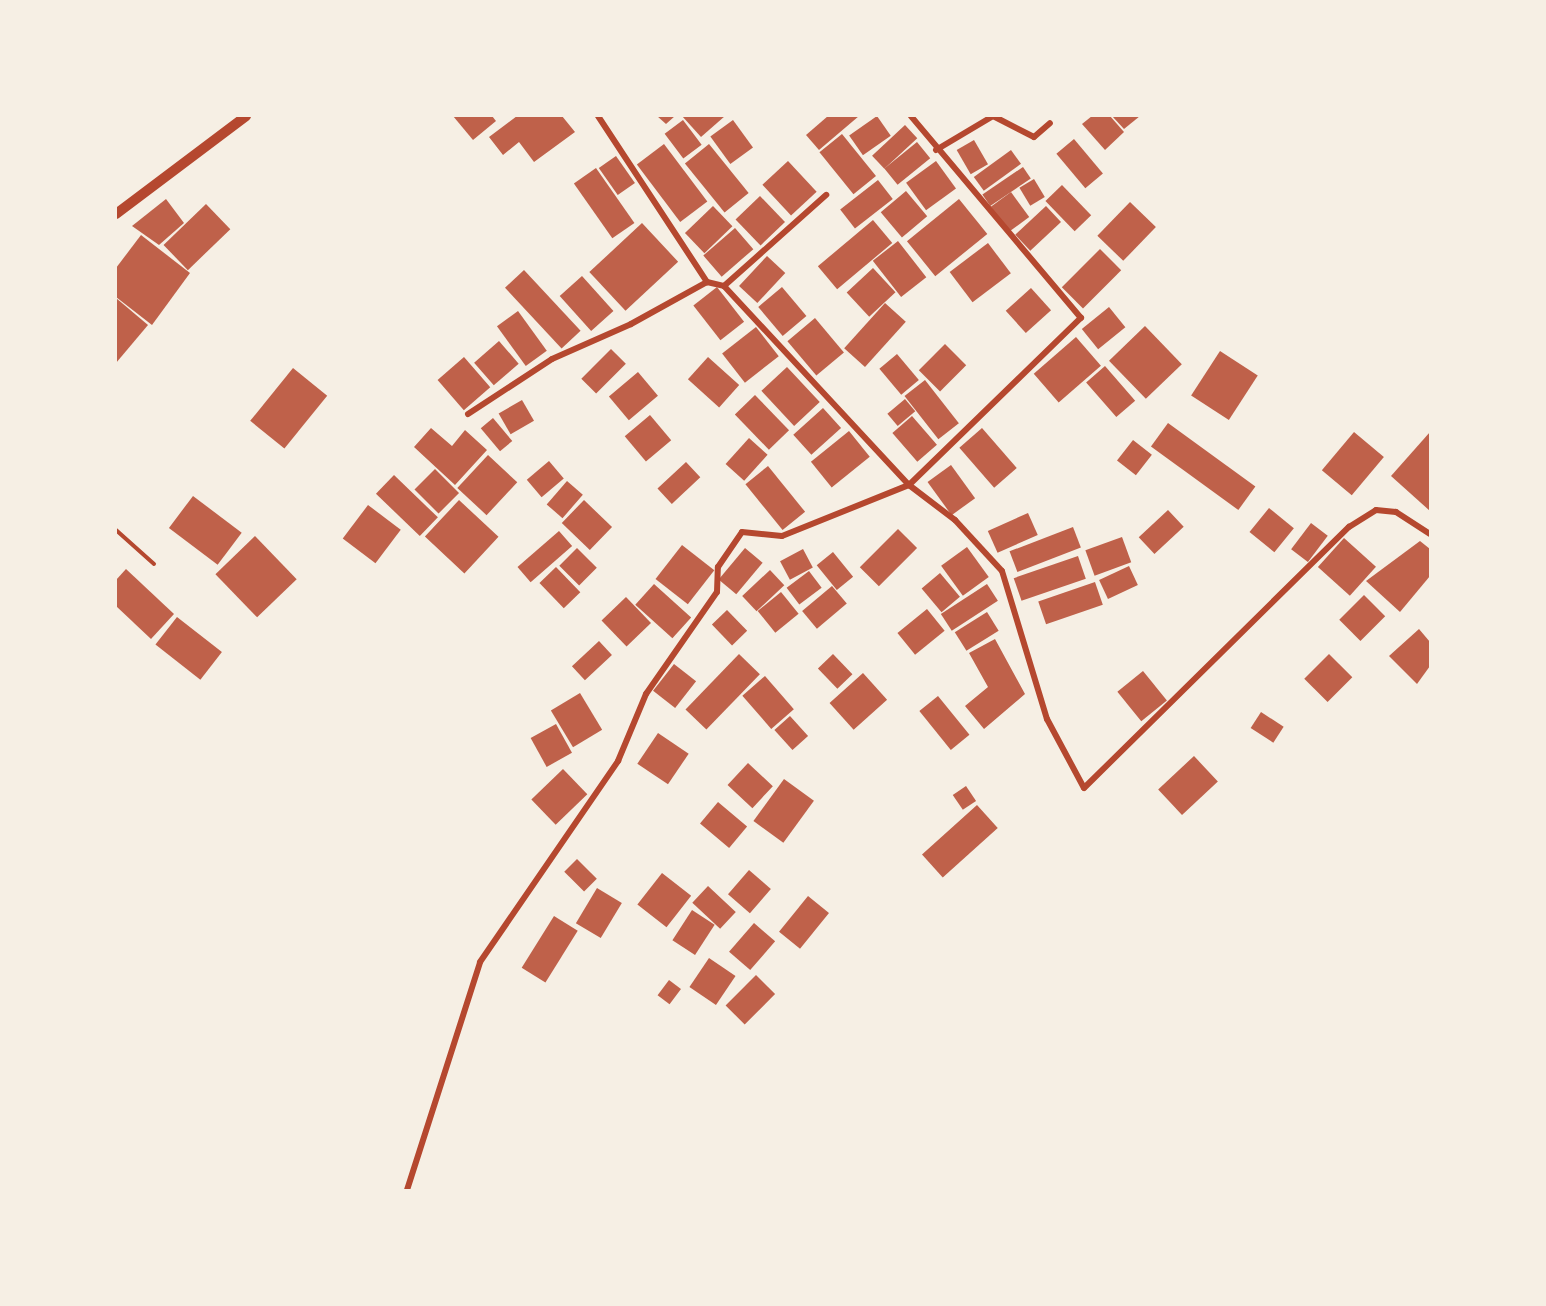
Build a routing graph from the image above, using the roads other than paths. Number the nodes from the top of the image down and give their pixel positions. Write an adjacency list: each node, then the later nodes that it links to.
1 (246, 116): 7 (street)
2 (598, 116): 8 (street)
3 (911, 116): 5 (street)
4 (1050, 123): 5 (street)
5 (936, 150): 11 (street)
6 (826, 195): 9 (street)
7 (116, 214)
8 (707, 282): 9 (street); 10 (street)
9 (724, 286): 11 (street)
10 (468, 414)
11 (909, 485): 12 (street); 13 (street)
12 (1431, 534)
13 (407, 1191)

